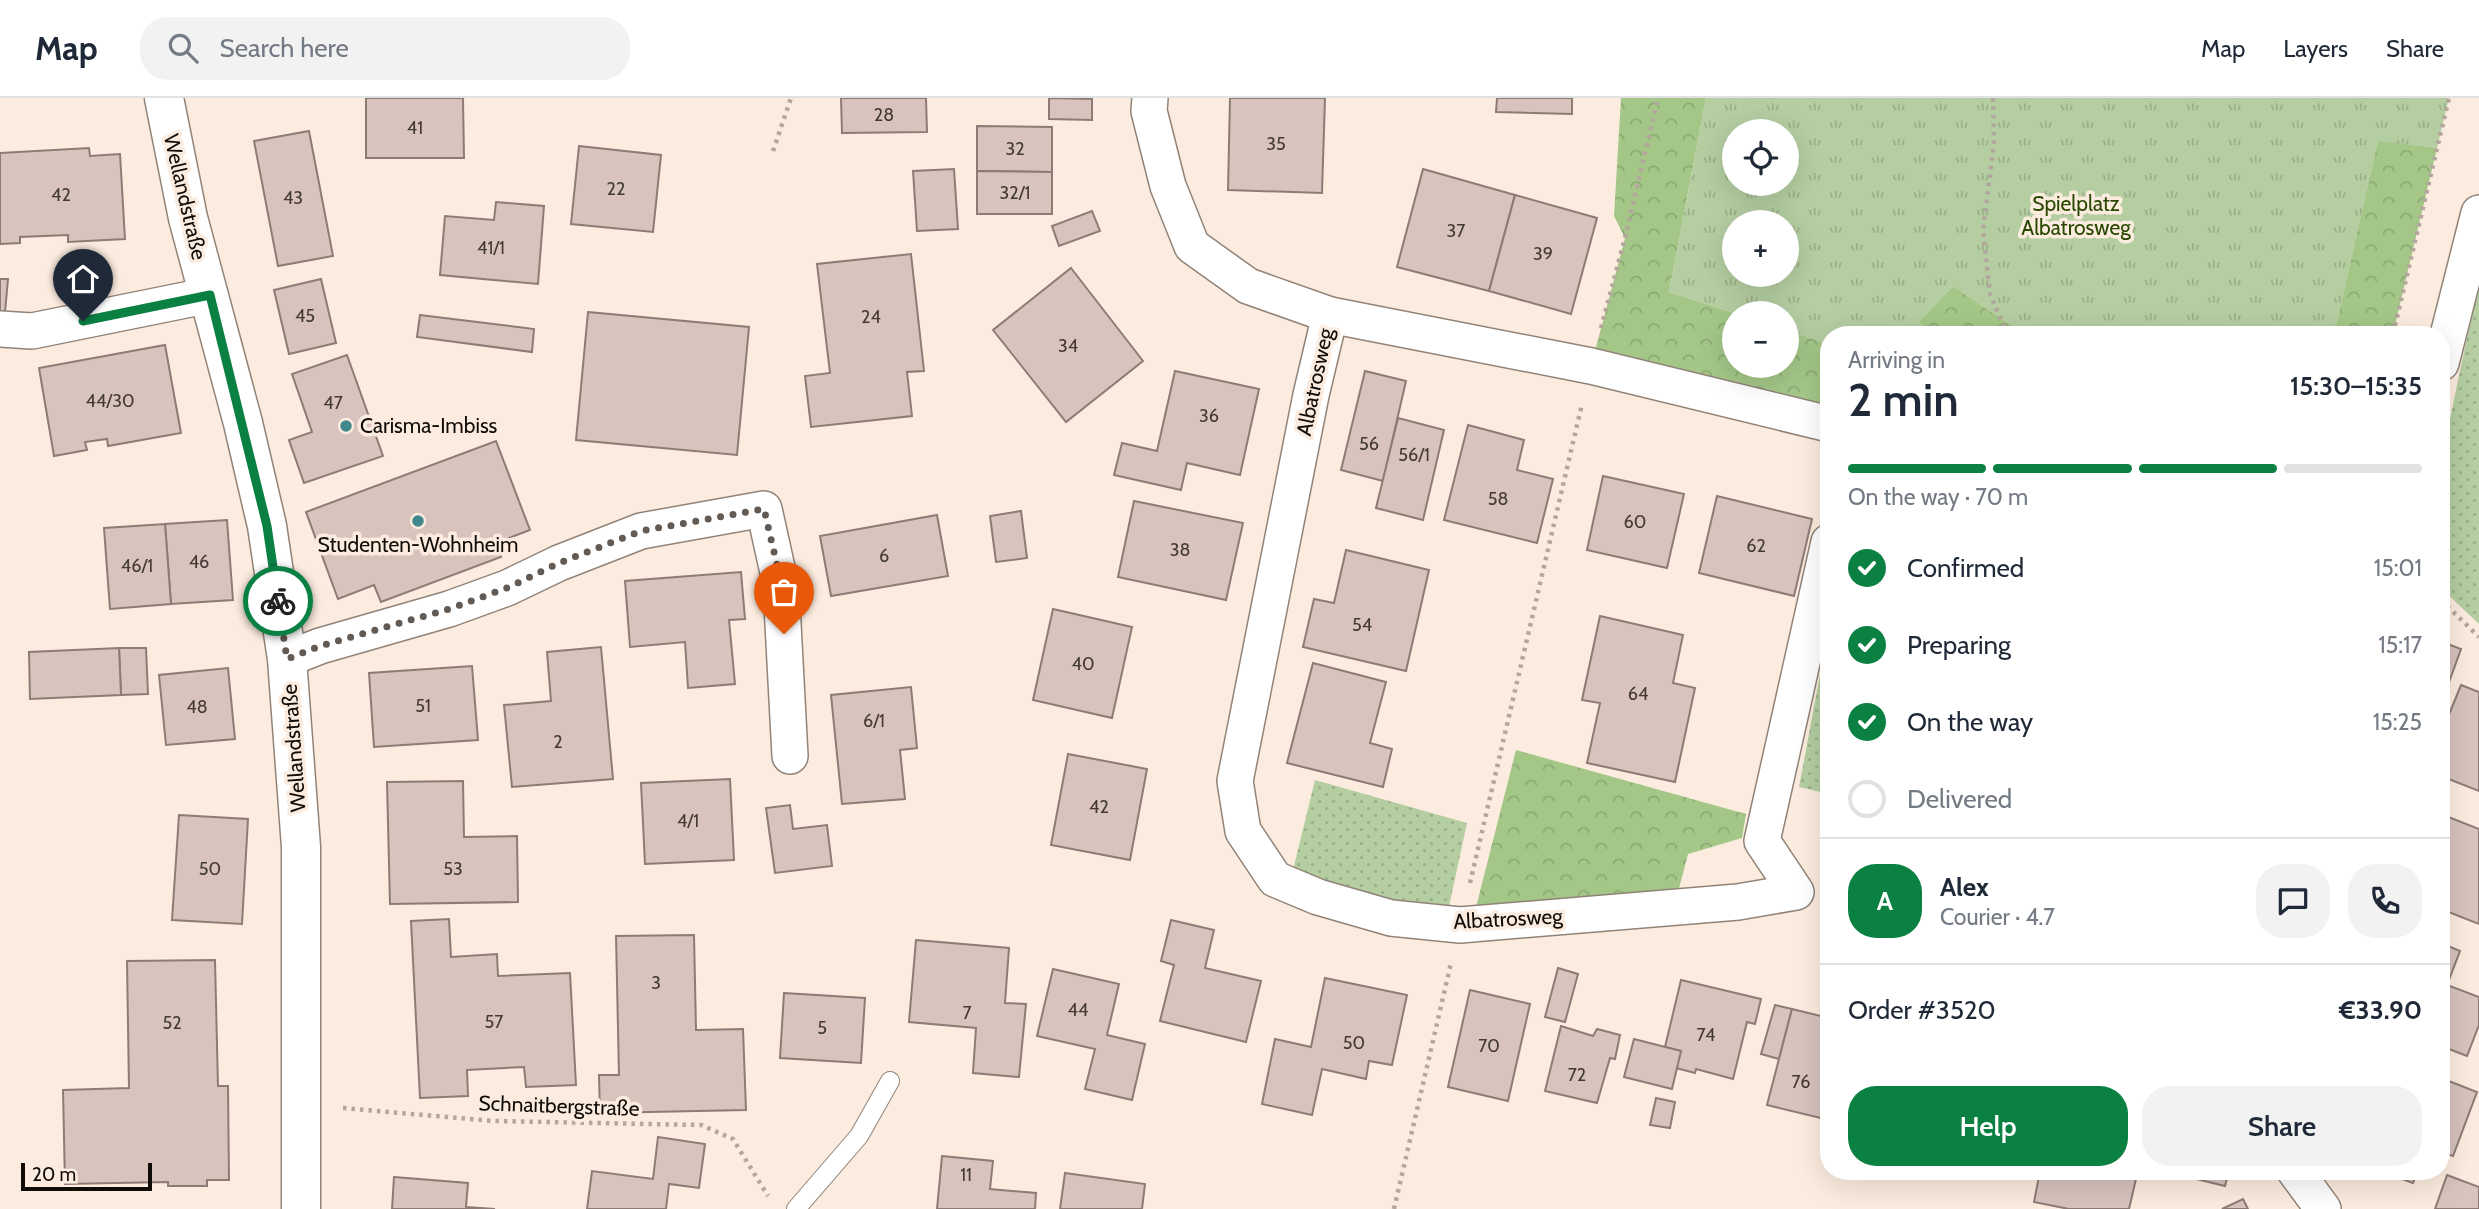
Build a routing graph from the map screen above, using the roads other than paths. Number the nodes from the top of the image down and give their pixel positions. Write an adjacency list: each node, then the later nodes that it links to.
1 (164, 98): 4 (main road, Wellandstraße)
2 (1150, 98): 5 (street, Albatrosweg)
3 (2479, 213): 6 (street)
4 (210, 295): 7 (street); 10 (main road, Wellandstraße)
5 (1329, 315): 8 (street, Albatrosweg); 9 (street, Albatrosweg)
6 (2450, 327)
7 (0, 329)
8 (1820, 422)
9 (1820, 582)
10 (287, 659): 11 (street); 14 (main road, Wellandstraße)
11 (790, 756)
12 (890, 1080): 15 (lane)
13 (2302, 1180): 16 (street)
14 (301, 1209)
15 (796, 1209)
16 (2323, 1209)

